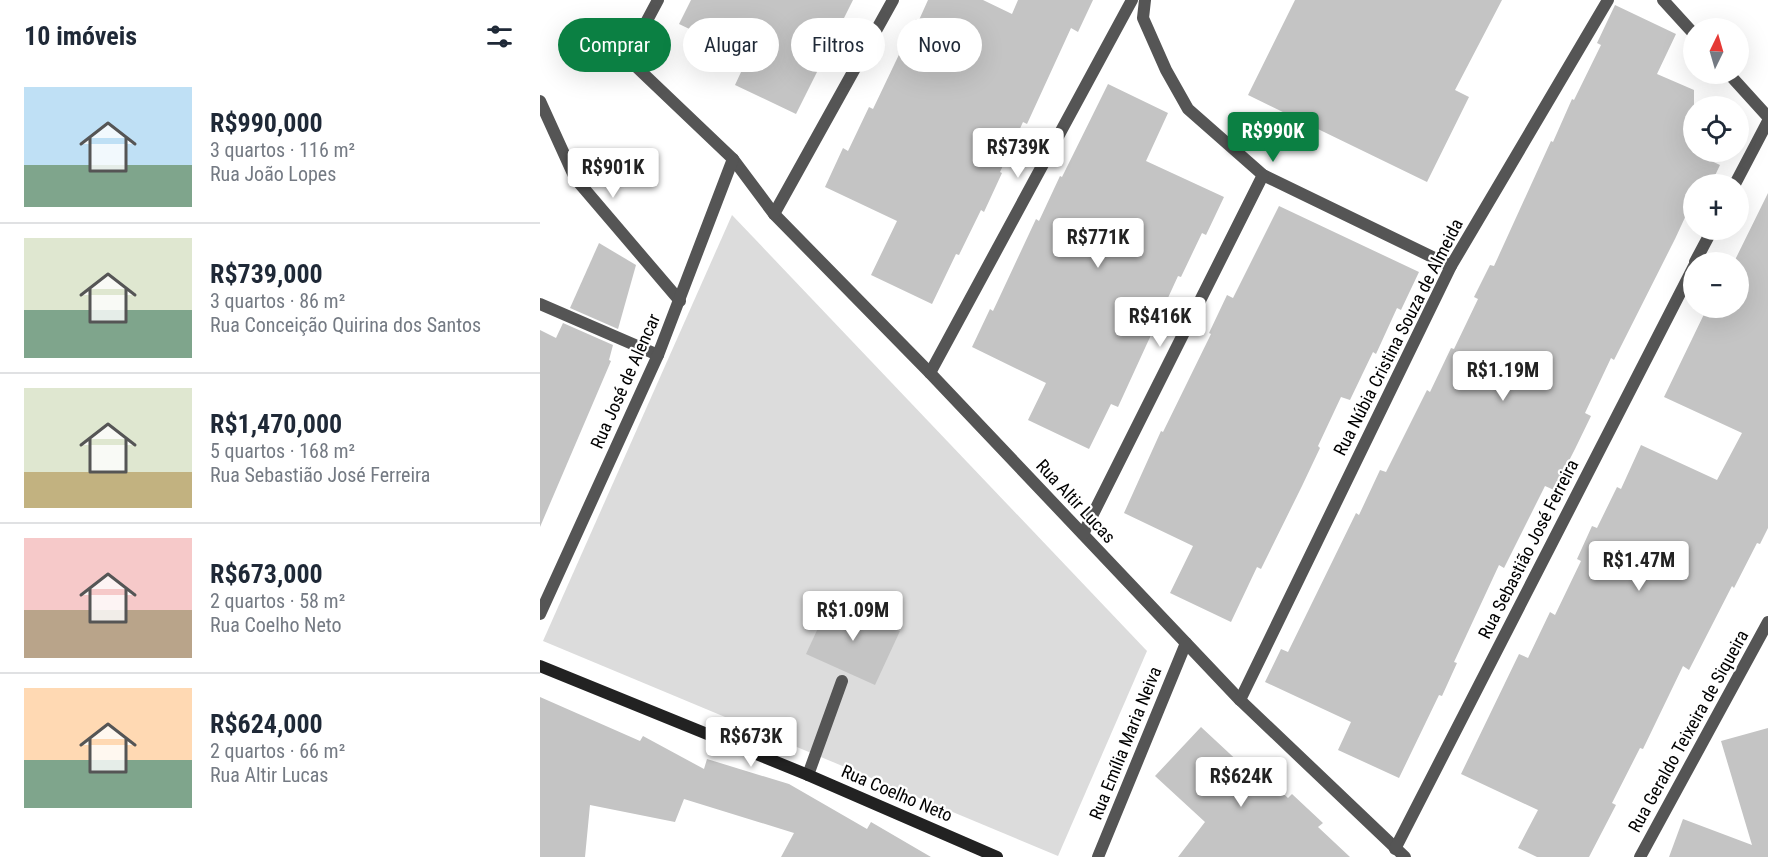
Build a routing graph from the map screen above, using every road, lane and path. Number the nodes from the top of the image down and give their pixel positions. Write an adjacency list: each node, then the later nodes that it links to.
1 (658, 0): 11 (street, Rua Altir Lucas)
2 (892, 0): 14 (street)
3 (1132, 0): 20 (street)
4 (1144, 0): 13 (street)
5 (1608, 0): 15 (street, Rua Núbia Cristina Souza de Almeida)
6 (1663, 0): 7 (street)
7 (1683, 22)
8 (1738, 84): 10 (street)
9 (540, 101): 17 (street)
10 (1768, 119): 12 (street)
11 (733, 159): 14 (street, Rua Altir Lucas); 17 (street, Rua José de Alencar)
12 (1740, 174)
13 (1263, 175): 15 (street); 21 (street)
14 (774, 214): 20 (street, Rua Altir Lucas)
15 (1450, 266): 27 (street, Rua Núbia Cristina Souza de Almeida)
16 (1683, 286): 30 (street, Rua Sebastião José Ferreira)
17 (680, 300): 19 (street, Rua José de Alencar)
18 (540, 304): 19 (street)
19 (658, 355): 22 (street, Rua José de Alencar)
20 (930, 373): 21 (street, Rua Altir Lucas)
21 (1083, 534): 24 (street, Rua Altir Lucas)
22 (540, 614)
23 (1768, 622): 33 (street, Rua Geraldo Teixeira de Siqueira)
24 (1186, 643): 27 (street, Rua Altir Lucas); 32 (street, Rua Emília Maria Neiva)
25 (540, 666): 28 (street, Rua Coelho Neto)
26 (842, 681): 28 (street)
27 (1240, 700): 30 (street, Rua Altir Lucas)
28 (808, 774): 29 (street, Rua Coelho Neto)
29 (975, 851): 31 (street, Rua Coelho Neto)
30 (1400, 853)
31 (997, 857)
32 (1098, 857)
33 (1640, 857)

